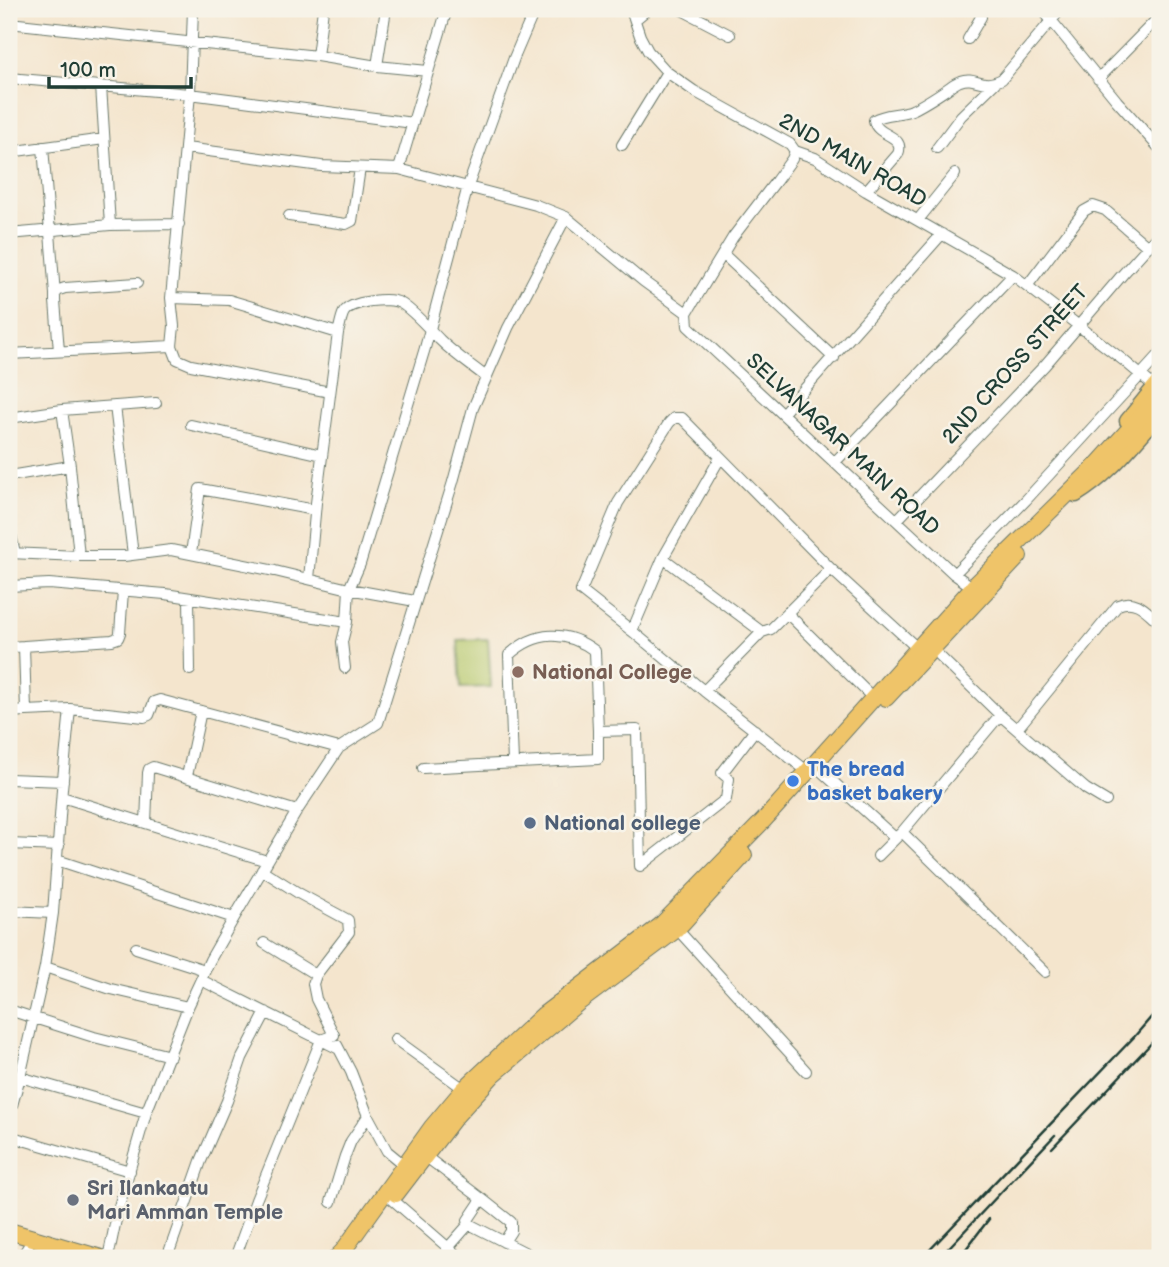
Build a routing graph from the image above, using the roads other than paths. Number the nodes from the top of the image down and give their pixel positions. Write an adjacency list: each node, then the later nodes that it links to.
1 (193, 9): 18 (street)
2 (323, 9): 19 (street)
3 (386, 9): 20 (street)
4 (447, 9): 21 (street)
5 (535, 9): 40 (street)
6 (631, 9): 13 (street, 2ND MAIN ROAD)
7 (648, 9): 13 (street)
8 (680, 9): 16 (street)
9 (976, 9): 17 (street)
10 (1042, 9): 14 (street)
11 (1060, 9): 14 (street)
12 (1160, 16): 24 (street)
13 (636, 19): 22 (street, 2ND MAIN ROAD)
14 (1051, 19): 24 (street); 25 (street)
15 (9, 23): 18 (street)
16 (730, 35)
17 (968, 39)
18 (192, 41): 19 (street); 27 (street)
19 (317, 56): 20 (street)
20 (377, 66): 21 (street)
21 (428, 71): 28 (street)
22 (667, 72): 31 (street); 35 (street, 2ND MAIN ROAD)
23 (9, 78): 26 (street)
24 (1098, 79): 30 (street)
25 (996, 82): 34 (street); 41 (street)
26 (101, 86): 27 (street); 29 (street)
27 (190, 94): 28 (street); 33 (street)
28 (413, 123): 38 (street)
29 (104, 139): 32 (street); 46 (street)
30 (1158, 142)
31 (622, 145)
32 (43, 147): 36 (street); 47 (street)
33 (186, 148): 37 (street); 45 (street)
34 (937, 148)
35 (795, 151): 41 (street, 2ND MAIN ROAD); 52 (street)
36 (9, 152)
37 (360, 168): 38 (street); 42 (street)
38 (399, 169): 40 (street)
39 (955, 174): 44 (street)
40 (468, 186): 43 (street); 60 (street)
41 (866, 191): 44 (street, 2ND MAIN ROAD)
42 (289, 216)
43 (566, 217): 58 (street); 68 (street)
44 (918, 220): 50 (street, 2ND MAIN ROAD)
45 (179, 224): 46 (street); 57 (street)
46 (110, 225): 47 (street)
47 (49, 230): 49 (street); 56 (street)
48 (1160, 233): 51 (street, 2ND CROSS STREET)
49 (9, 234)
50 (942, 234): 53 (street, 2ND MAIN ROAD); 66 (street)
51 (1148, 247): 55 (street); 59 (street, 2ND CROSS STREET)
52 (723, 254): 58 (street); 66 (street)
53 (1013, 275): 55 (street, 2ND MAIN ROAD); 80 (street)
54 (137, 284): 56 (street)
55 (1027, 286): 59 (street, 2ND MAIN ROAD)
56 (55, 294): 63 (street)
57 (171, 298): 61 (street); 62 (street)
58 (687, 313): 74 (street, SELVANAGAR MAIN ROAD)
59 (1077, 326): 67 (street, 2ND MAIN ROAD); 85 (street, 2ND CROSS STREET)
60 (429, 328): 61 (street); 68 (street); 96 (street)
61 (338, 332): 70 (street)
62 (172, 346): 63 (street); 70 (street)
63 (59, 351): 64 (street)
64 (9, 354)
65 (1160, 354): 67 (street)
66 (834, 358): 74 (street)
67 (1141, 376): 69 (street, 2ND MAIN ROAD); 93 (street)
68 (486, 377): 100 (street)
69 (1159, 391): 83 (main road); 83 (highway)
70 (330, 392): 78 (street)
71 (156, 403): 72 (street)
72 (115, 406): 73 (street); 89 (street)
73 (62, 410): 76 (street); 81 (street)
74 (783, 413): 80 (street, SELVANAGAR MAIN ROAD)
75 (1160, 414): 83 (main road)
76 (9, 418)
77 (191, 425): 78 (street)
78 (322, 455): 84 (street)
79 (720, 457): 91 (street); 92 (street); 104 (street)
80 (835, 462): 85 (street, SELVANAGAR MAIN ROAD)
81 (70, 466): 82 (street); 90 (street)
82 (9, 476)
83 (1074, 493): 98 (highway)
84 (316, 510): 88 (street); 94 (street)
85 (897, 520): 93 (street, SELVANAGAR MAIN ROAD)
86 (9, 526): 87 (street)
87 (12, 553): 90 (street)
88 (191, 554): 89 (street); 94 (street)
89 (133, 555): 90 (street)
90 (79, 556)
91 (663, 558): 104 (street); 105 (street)
92 (831, 569): 101 (street); 107 (street)
93 (954, 574): 98 (street, SELVANAGAR MAIN ROAD)
94 (309, 579): 96 (street)
95 (9, 586): 97 (street)
96 (348, 589): 100 (street); 102 (street)
97 (122, 591): 99 (street); 106 (street)
98 (977, 592): 107 (highway)
99 (189, 598): 102 (street); 110 (street)
100 (415, 601): 121 (street)
101 (788, 613): 105 (street); 112 (street)
102 (347, 622): 109 (street)
103 (1160, 623): 118 (street)
104 (632, 631): 111 (street)
105 (762, 632): 111 (street)
106 (24, 646): 108 (street); 114 (street)
107 (924, 646): 112 (highway); 117 (street); 124 (highway)
108 (9, 648)
109 (345, 668)
110 (190, 670)
111 (704, 691): 119 (street)
112 (872, 698): 124 (highway)
113 (70, 709): 114 (street); 115 (street); 127 (street)
114 (26, 711): 116 (street)
115 (201, 711): 121 (street); 125 (street)
116 (9, 712)
117 (1000, 715): 118 (street); 133 (street)
118 (1017, 729): 129 (street)
119 (755, 730): 120 (street); 124 (street)
120 (597, 731): 122 (street); 122 (street)
121 (339, 748): 130 (street)
122 (513, 763): 123 (street)
123 (423, 768)
124 (814, 771): 132 (highway); 133 (street)
125 (187, 776): 130 (street); 131 (street)
126 (9, 779): 127 (street)
127 (63, 781): 128 (street)
128 (62, 797): 131 (street); 135 (street)
129 (1107, 801)
130 (297, 811): 138 (street)
131 (146, 823): 138 (street)
132 (759, 831): 142 (highway); 145 (highway)
133 (898, 835): 136 (street); 147 (street)
134 (9, 844): 135 (street)
135 (59, 846): 137 (street)
136 (878, 856)
137 (57, 860): 140 (street); 141 (street)
138 (264, 865): 141 (street); 149 (street)
139 (9, 911): 140 (street)
140 (53, 913): 146 (street)
141 (233, 918): 148 (street)
142 (677, 929): 145 (highway); 159 (street)
143 (264, 943): 149 (street)
144 (136, 948): 148 (street)
145 (618, 964): 161 (highway); 166 (highway)
146 (45, 967): 150 (street); 153 (street)
147 (1045, 972)
148 (203, 975): 150 (street); 152 (street)
149 (317, 975): 154 (street)
150 (188, 1007): 158 (street)
151 (9, 1010): 153 (street)
152 (266, 1012): 156 (street); 181 (street)
153 (33, 1017): 158 (street); 160 (street)
154 (334, 1035): 156 (street); 157 (street)
155 (396, 1039): 161 (street)
156 (321, 1040): 157 (street); 182 (street)
157 (339, 1049): 164 (street)
158 (170, 1056): 162 (street)
159 (806, 1071)
160 (20, 1077): 162 (street); 163 (street)
161 (464, 1089): 167 (highway)
162 (146, 1113): 168 (street)
163 (9, 1116)
164 (368, 1116): 167 (street); 171 (street)
165 (9, 1136): 168 (street)
166 (425, 1156): 169 (highway); 170 (street)
167 (404, 1165): 169 (highway)
168 (130, 1171): 180 (street)
169 (388, 1196): 176 (street); 183 (highway)
170 (482, 1199): 172 (street); 175 (street)
171 (331, 1202)
172 (468, 1224): 175 (street); 176 (street)
173 (9, 1231): 179 (highway)
174 (9, 1242): 177 (highway)
175 (504, 1242): 185 (street)
176 (447, 1249): 184 (street)
177 (25, 1253): 178 (highway)
178 (69, 1258)
179 (101, 1258)
180 (108, 1258)
181 (167, 1258)
182 (235, 1258)
183 (349, 1258)
184 (460, 1258)
185 (536, 1258)

